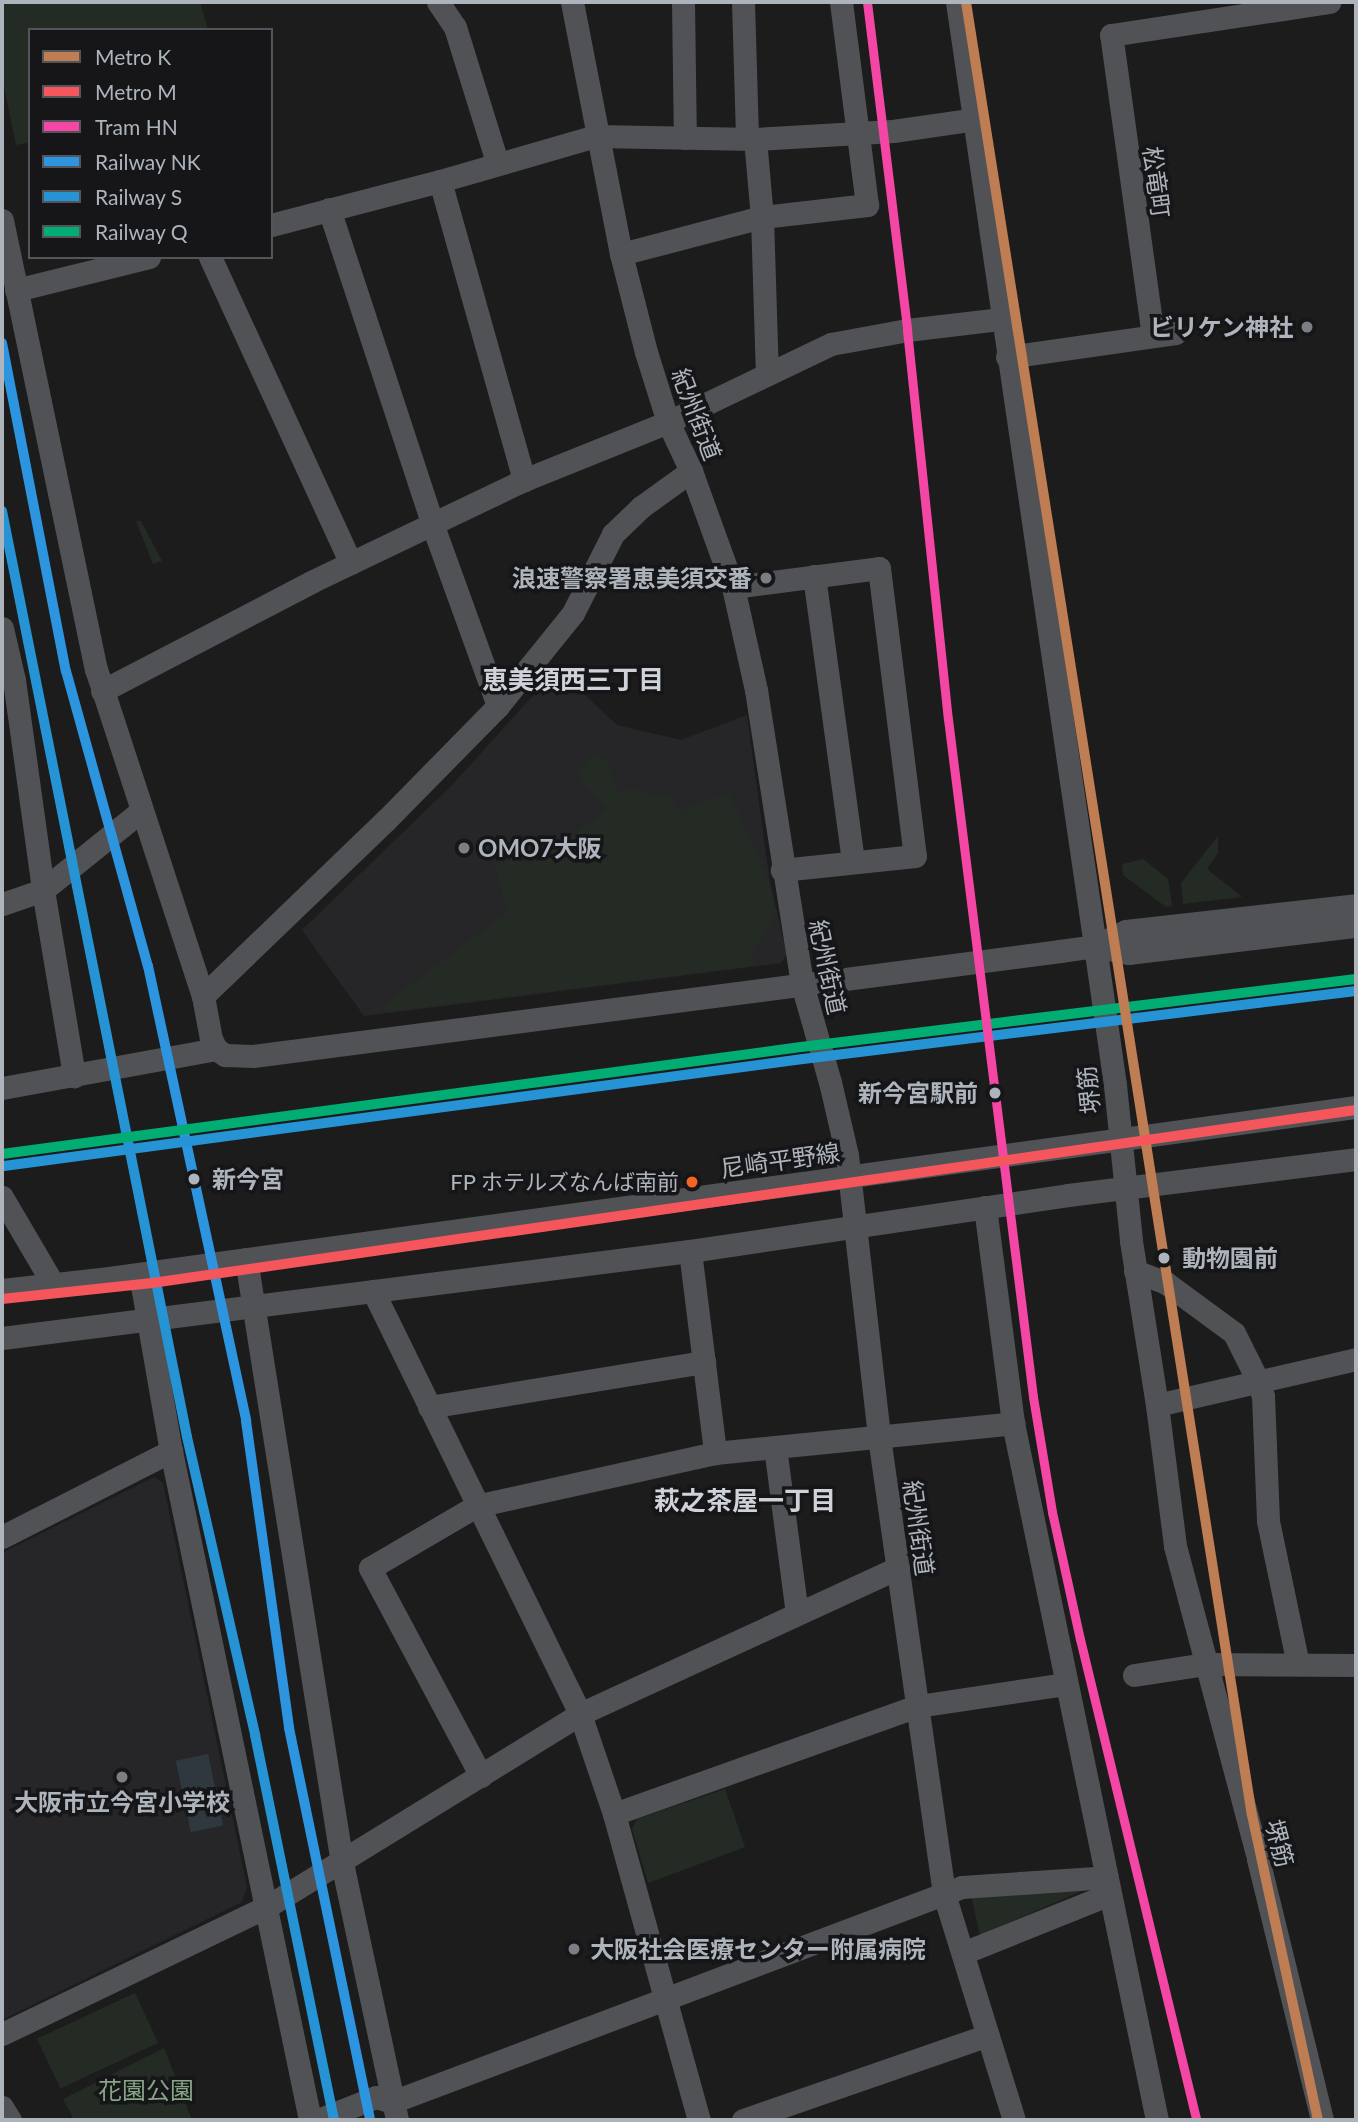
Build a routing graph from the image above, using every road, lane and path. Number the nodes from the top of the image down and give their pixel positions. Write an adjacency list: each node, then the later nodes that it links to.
1 (438, 2): 13 (street)
2 (572, 2): 10 (street, 紀州街道)
3 (683, 2): 11 (street)
4 (743, 2): 12 (street)
5 (841, 2): 9 (street)
6 (957, 2): 8 (street, 堺筋)
7 (1330, 2): 26 (street, 松竜町)
8 (975, 119): 9 (street); 24 (street, 堺筋)
9 (858, 133): 12 (street); 16 (street)
10 (596, 136): 11 (street); 13 (street); 19 (street, 紀州街道)
11 (685, 138): 12 (street)
12 (751, 139): 16 (street)
13 (497, 162): 14 (street)
14 (440, 181): 15 (street); 30 (street)
15 (329, 209): 18 (street); 31 (street)
16 (762, 217): 19 (street); 27 (street)
17 (2, 220): 22 (street)
18 (273, 224)
19 (621, 254): 28 (street, 紀州街道)
20 (141, 259): 22 (street)
21 (211, 259): 32 (street)
22 (16, 290): 23 (street)
23 (21, 318): 25 (street); 37 (street)
24 (1001, 319): 26 (street, 堺筋); 27 (street)
25 (2, 332)
26 (1007, 358): 46 (street, 堺筋)
27 (767, 374): 28 (street)
28 (668, 422): 29 (street, 紀州街道); 30 (street)
29 (691, 471): 34 (street, 紀州街道); 38 (street)
30 (524, 480): 31 (street)
31 (433, 526): 32 (street); 38 (street)
32 (351, 563): 37 (street)
33 (814, 576): 34 (street); 40 (street); 40 (street)
34 (733, 587): 41 (street, 紀州街道)
35 (2, 628): 36 (street)
36 (8, 683): 42 (street)
37 (102, 691): 39 (street)
38 (498, 706): 48 (street)
39 (141, 811): 42 (street); 48 (street)
40 (853, 861): 41 (street)
41 (782, 870): 47 (street, 紀州街道)
42 (43, 890): 43 (street); 50 (street)
43 (2, 904)
44 (1356, 905): 46 (street)
45 (1356, 926): 46 (street)
46 (1096, 947): 47 (street); 53 (street, 堺筋)
47 (802, 984): 49 (street); 55 (street, 紀州街道)
48 (203, 996): 49 (street)
49 (216, 1049): 50 (street)
50 (74, 1076): 51 (street)
51 (2, 1088)
52 (1356, 1107): 53 (street, 尼崎平野線)
53 (1120, 1138): 55 (street, 尼崎平野線); 56 (street, 堺筋)
54 (1356, 1159): 56 (street)
55 (849, 1177): 59 (street, 紀州街道); 61 (street, 尼崎平野線)
56 (1125, 1188): 58 (street); 62 (street, 堺筋)
57 (2, 1197): 64 (street)
58 (985, 1208): 59 (street); 75 (street)
59 (854, 1226): 60 (street); 76 (street, 紀州街道)
60 (690, 1251): 66 (street); 71 (street)
61 (246, 1259): 63 (street, 尼崎平野線); 67 (street)
62 (1135, 1271): 72 (street); 73 (street, 堺筋)
63 (140, 1274): 64 (street, 尼崎平野線); 68 (street)
64 (53, 1284): 65 (street, 尼崎平野線)
65 (2, 1290)
66 (373, 1291): 67 (street); 74 (street)
67 (254, 1306): 68 (street); 93 (street)
68 (148, 1321): 69 (street); 78 (street)
69 (2, 1338)
70 (1356, 1359): 72 (street)
71 (704, 1362): 74 (street); 79 (street)
72 (1258, 1381): 73 (street); 85 (street)
73 (1157, 1405): 84 (street, 堺筋)
74 (429, 1407): 80 (street)
75 (1013, 1423): 76 (street); 88 (street)
76 (879, 1437): 77 (street); 82 (street, 紀州街道)
77 (775, 1447): 79 (street); 83 (street)
78 (171, 1451): 81 (street); 96 (street)
79 (715, 1454): 80 (street)
80 (476, 1506): 90 (street); 91 (street)
81 (2, 1537)
82 (898, 1568): 83 (street); 89 (street, 紀州街道)
83 (797, 1614): 90 (street)
84 (1206, 1664): 85 (street); 87 (street); 110 (street, 堺筋)
85 (1298, 1664): 86 (street)
86 (1356, 1665)
87 (1134, 1675)
88 (1066, 1684): 89 (street); 94 (street)
89 (918, 1706): 92 (street); 95 (street, 紀州街道)
90 (580, 1714): 91 (street); 92 (street)
91 (481, 1776): 93 (street)
92 (614, 1814): 98 (street)
93 (342, 1863): 96 (street); 102 (street)
94 (1109, 1886): 95 (street); 97 (street); 109 (street)
95 (944, 1894): 97 (street, 紀州街道); 98 (street)
96 (268, 1906): 99 (street); 104 (street)
97 (963, 1953): 100 (street, 紀州街道)
98 (664, 2000): 102 (street); 106 (street)
99 (2, 2034)
100 (988, 2035): 107 (street); 108 (street, 紀州街道)
101 (2, 2107): 103 (street)
102 (394, 2111): 105 (street)
103 (10, 2120)
104 (310, 2120)
105 (318, 2120)
106 (699, 2120)
107 (743, 2120)
108 (1014, 2120)
109 (1157, 2120)
110 (1322, 2120)

